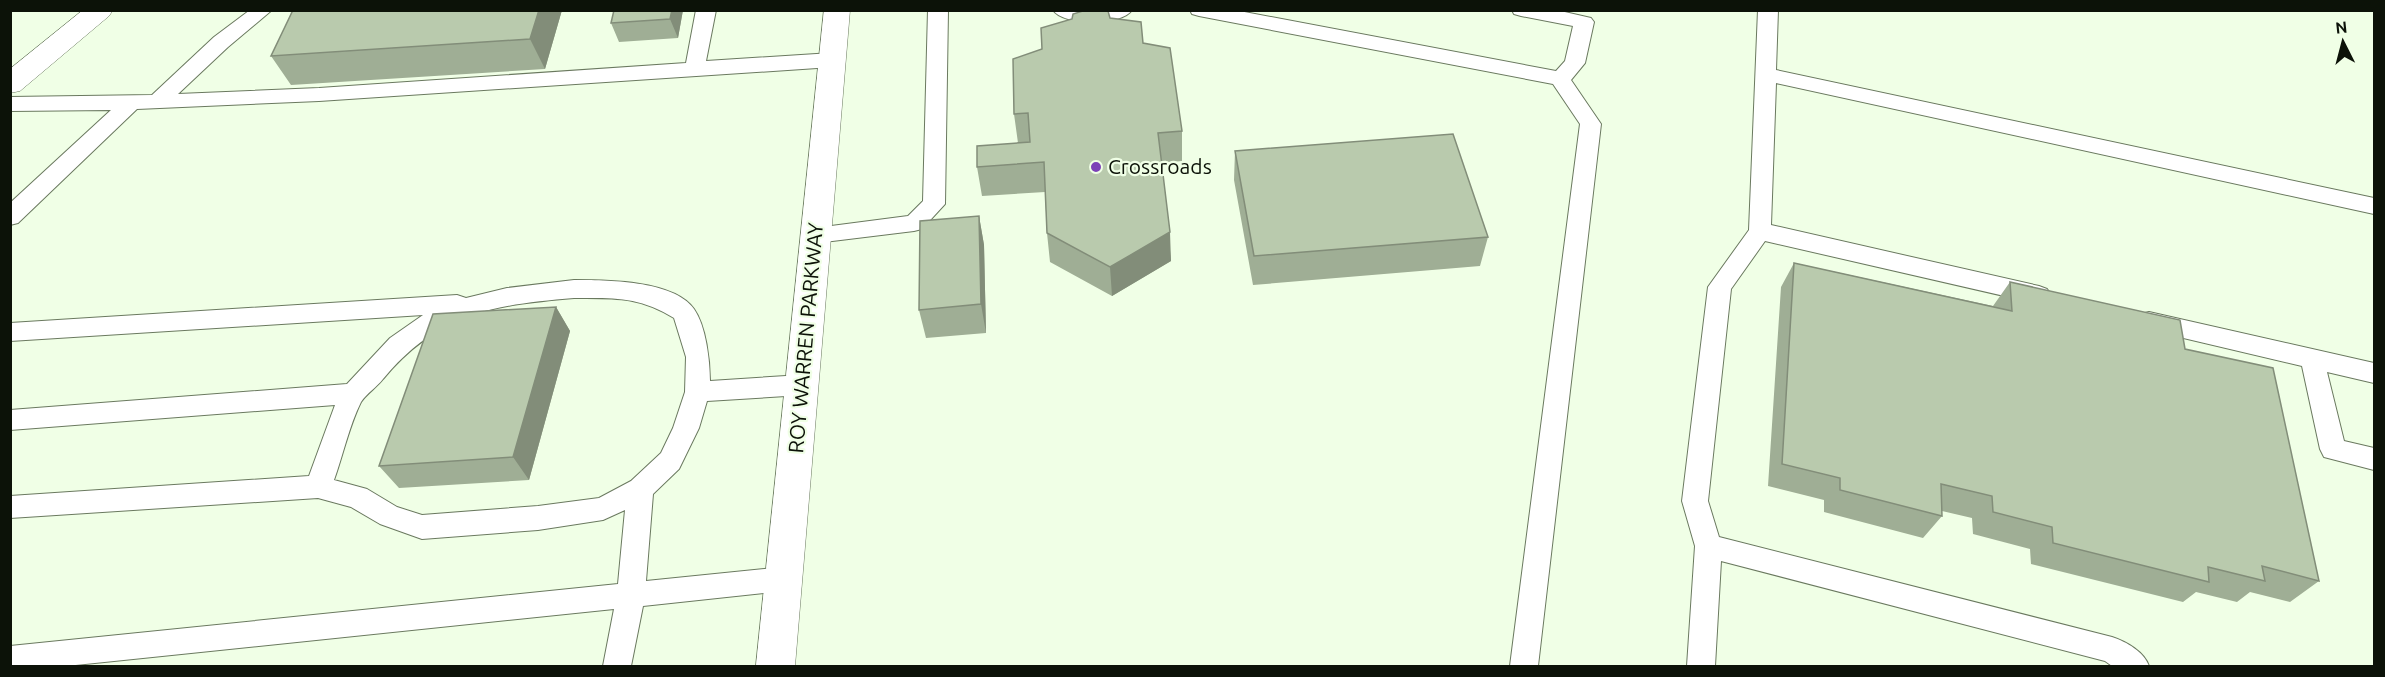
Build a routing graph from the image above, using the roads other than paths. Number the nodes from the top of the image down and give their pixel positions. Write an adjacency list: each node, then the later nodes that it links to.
1 (100, 10): 16 (street)
2 (263, 10): 17 (lane)
3 (706, 10): 13 (lane)
4 (837, 10): 12 (street, ROY WARREN PARKWAY)
5 (938, 10): 23 (lane)
6 (1062, 10): 7 (lane)
7 (1123, 10)
8 (1199, 10): 15 (lane)
9 (1521, 10): 11 (lane)
10 (1768, 10): 14 (lane)
11 (1585, 16): 15 (lane)
12 (832, 60): 13 (lane); 23 (street, ROY WARREN PARKWAY)
13 (695, 68): 17 (lane)
14 (1765, 74): 20 (lane); 22 (lane)
15 (1560, 79): 44 (lane)
16 (10, 84)
17 (157, 102): 18 (lane)
18 (131, 103): 19 (lane); 21 (lane)
19 (10, 104)
20 (2374, 206)
21 (10, 217)
22 (1760, 231): 24 (lane); 38 (lane)
23 (816, 235): 30 (street, ROY WARREN PARKWAY)
24 (2059, 300)
25 (488, 302): 27 (lane); 31 (lane); 32 (lane)
26 (2128, 316): 28 (lane)
27 (10, 332)
28 (2312, 358): 29 (lane); 34 (lane)
29 (2374, 373)
30 (802, 385): 31 (lane); 39 (street, ROY WARREN PARKWAY)
31 (696, 392): 36 (lane)
32 (352, 394): 33 (lane); 35 (lane)
33 (10, 420)
34 (2374, 459)
35 (318, 487): 36 (lane); 37 (lane)
36 (640, 489): 40 (lane)
37 (10, 507)
38 (1708, 546): 45 (lane); 46 (lane)
39 (783, 579): 40 (lane); 43 (street, ROY WARREN PARKWAY)
40 (631, 595): 41 (lane); 42 (lane)
41 (10, 659)
42 (617, 666)
43 (775, 666)
44 (1524, 666)
45 (1701, 666)
46 (2135, 666)

